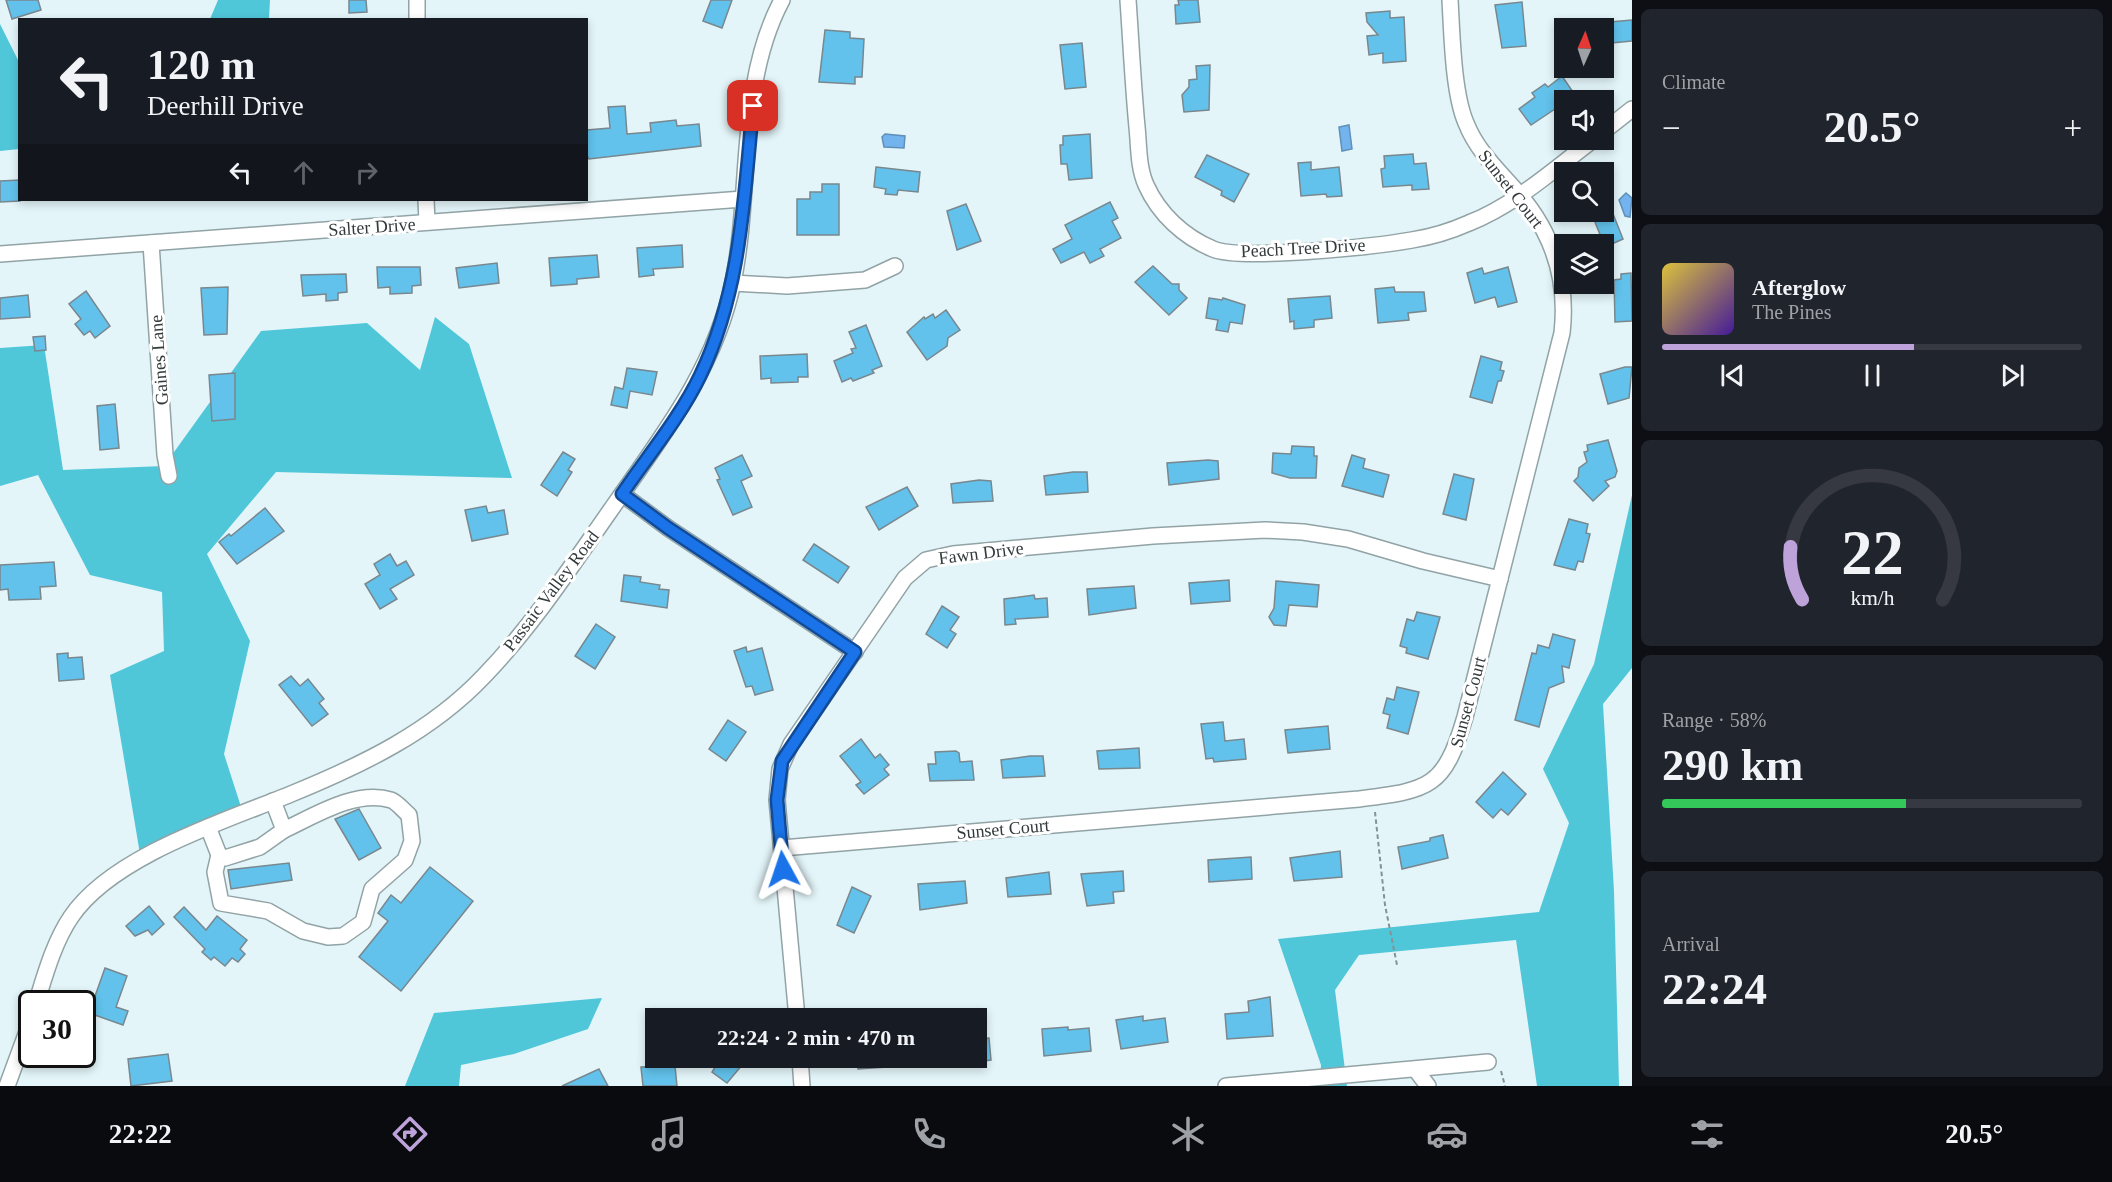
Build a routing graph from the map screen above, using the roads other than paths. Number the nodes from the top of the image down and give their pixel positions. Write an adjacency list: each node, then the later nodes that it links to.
1 (417, 0): 5 (street)
2 (782, 0): 10 (street, Passaic Valley Road)
3 (1128, 0): 9 (street, Peach Tree Drive)
4 (1450, 0): 9 (street, Sunset Court)
5 (417, 18)
6 (1632, 109): 7 (street)
7 (1614, 123)
8 (1579, 150): 9 (street, Peach Tree Drive)
9 (1519, 194): 19 (street, Sunset Court)
10 (743, 199): 12 (street, Salter Drive); 16 (street, Passaic Valley Road)
11 (426, 201): 12 (street)
12 (427, 222): 13 (street, Salter Drive)
13 (151, 243): 14 (street, Salter Drive); 17 (street, Gaines Lane)
14 (0, 254)
15 (895, 266): 16 (street)
16 (733, 283): 18 (street, Passaic Valley Road)
17 (169, 476)
18 (622, 494): 20 (street); 21 (street, Passaic Valley Road)
19 (1500, 579): 20 (street, Fawn Drive); 24 (street, Sunset Court)
20 (855, 652): 24 (street, Fawn Drive)
21 (273, 801): 22 (street, Passaic Valley Road); 23 (street)
22 (208, 827): 25 (street); 26 (street, Passaic Valley Road)
23 (284, 830): 25 (street); 25 (street)
24 (782, 848): 27 (street, Fawn Drive)
25 (219, 855)
26 (41, 990)
27 (796, 1008)
28 (18, 1056): 33 (street)
29 (1495, 1066): 31 (street)
30 (801, 1068): 34 (street)
31 (1416, 1070): 32 (street); 36 (street)
32 (1381, 1080): 35 (street)
33 (7, 1086)
34 (802, 1086)
35 (1226, 1086)
36 (1428, 1086)

